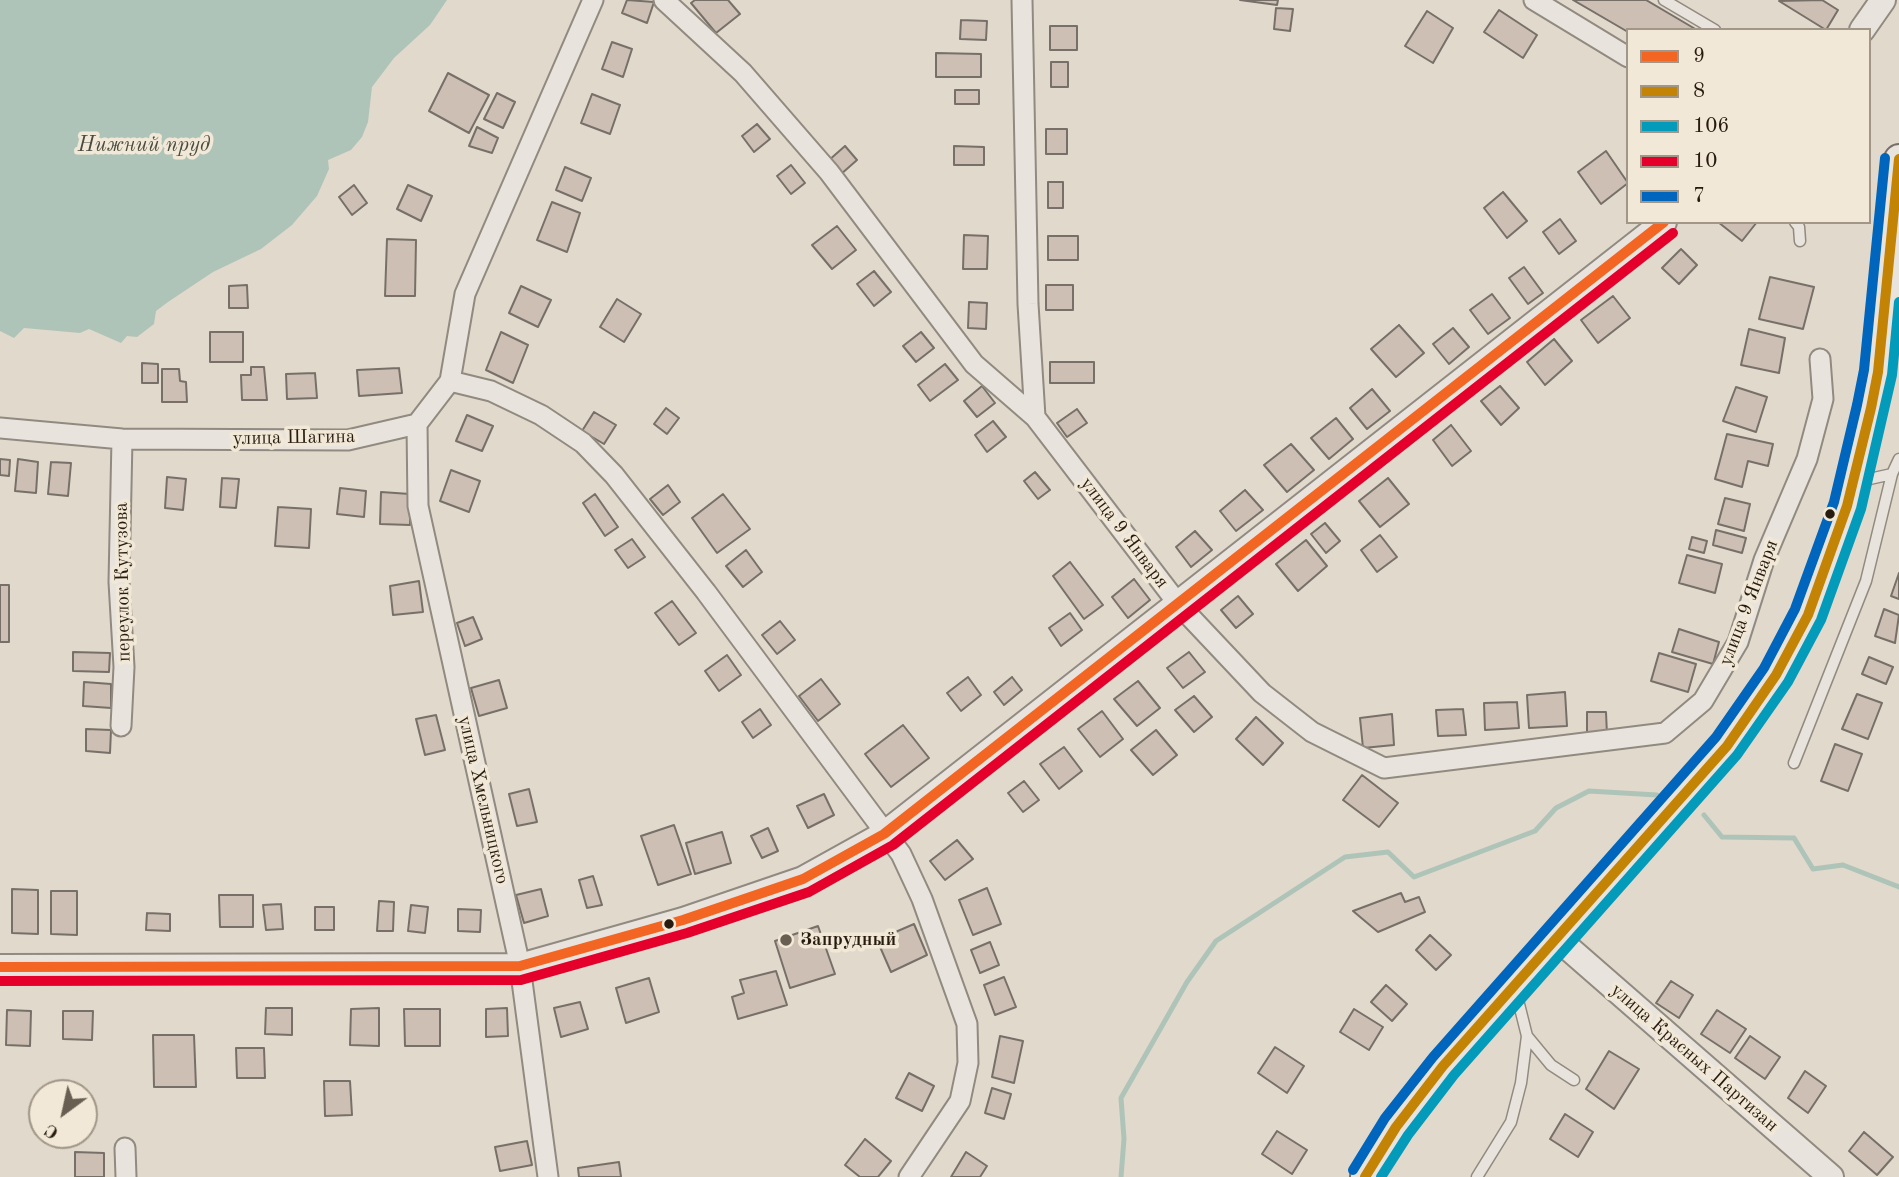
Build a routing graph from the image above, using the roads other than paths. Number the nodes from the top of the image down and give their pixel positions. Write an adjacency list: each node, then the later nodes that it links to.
1 (593, 0): 15 (street)
2 (664, 0): 16 (street, улица 9 Января)
3 (1022, 0): 16 (street)
4 (1664, 0): 7 (lane)
5 (1883, 0): 8 (street)
6 (1542, 2): 9 (street)
7 (1712, 28)
8 (1863, 28)
9 (1626, 56)
10 (1899, 159): 22 (main road)
11 (1661, 224): 23 (street)
12 (1797, 224): 13 (lane)
13 (1800, 241)
14 (1821, 359): 23 (street, улица 9 Января)
15 (450, 381): 17 (street); 26 (street)
16 (1035, 417): 23 (street, улица 9 Января)
17 (417, 424): 19 (street, улица Шагина); 28 (street, улица Хмельницкого)
18 (0, 428): 19 (street, улица Шагина)
19 (122, 439): 24 (street, переулок Кутузова)
20 (1899, 459): 21 (lane)
21 (1892, 474): 22 (lane); 25 (lane)
22 (1852, 483): 27 (main road)
23 (1179, 606): 26 (street)
24 (121, 726)
25 (1794, 763)
26 (884, 834): 28 (street); 36 (street)
27 (1558, 939): 30 (main road); 39 (street, улица Красных Партизан)
28 (520, 966): 29 (street); 35 (street, улица Хмельницкого)
29 (0, 967)
30 (1514, 985): 31 (lane); 37 (main road)
31 (1527, 1036): 32 (lane); 38 (lane)
32 (1574, 1080)
33 (125, 1148): 34 (street)
34 (126, 1177)
35 (548, 1177)
36 (909, 1177)
37 (1365, 1177)
38 (1477, 1177)
39 (1830, 1177)

